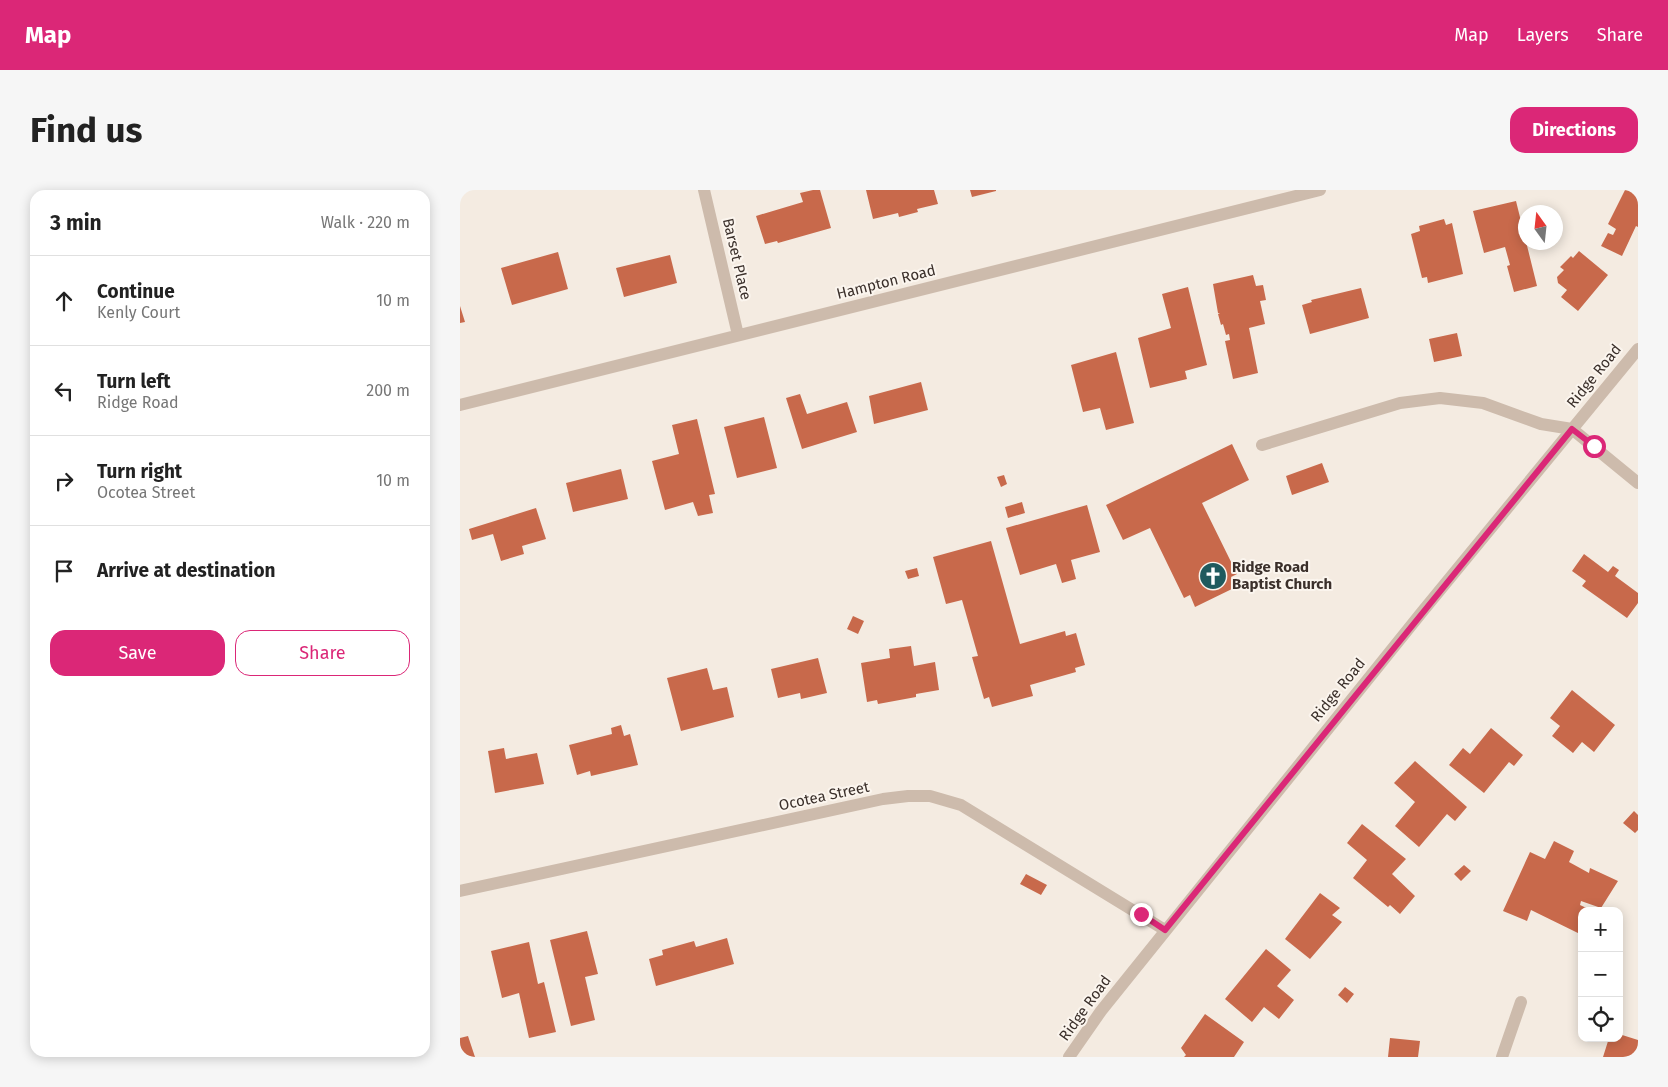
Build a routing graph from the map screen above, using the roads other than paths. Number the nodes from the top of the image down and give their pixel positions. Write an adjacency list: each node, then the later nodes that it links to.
1 (704, 190): 3 (street, Barset Place)
2 (1320, 190): 3 (street, Hampton Road)
3 (738, 335): 5 (street, Hampton Road)
4 (1638, 349): 6 (street, Ridge Road)
5 (460, 405)
6 (1572, 429): 7 (street); 8 (street); 10 (street, Ridge Road)
7 (1262, 445)
8 (1638, 482)
9 (460, 891): 10 (street, Ocotea Street)
10 (1165, 930): 12 (street, Ridge Road)
11 (1521, 1002): 13 (street)
12 (1070, 1057)
13 (1502, 1057)

